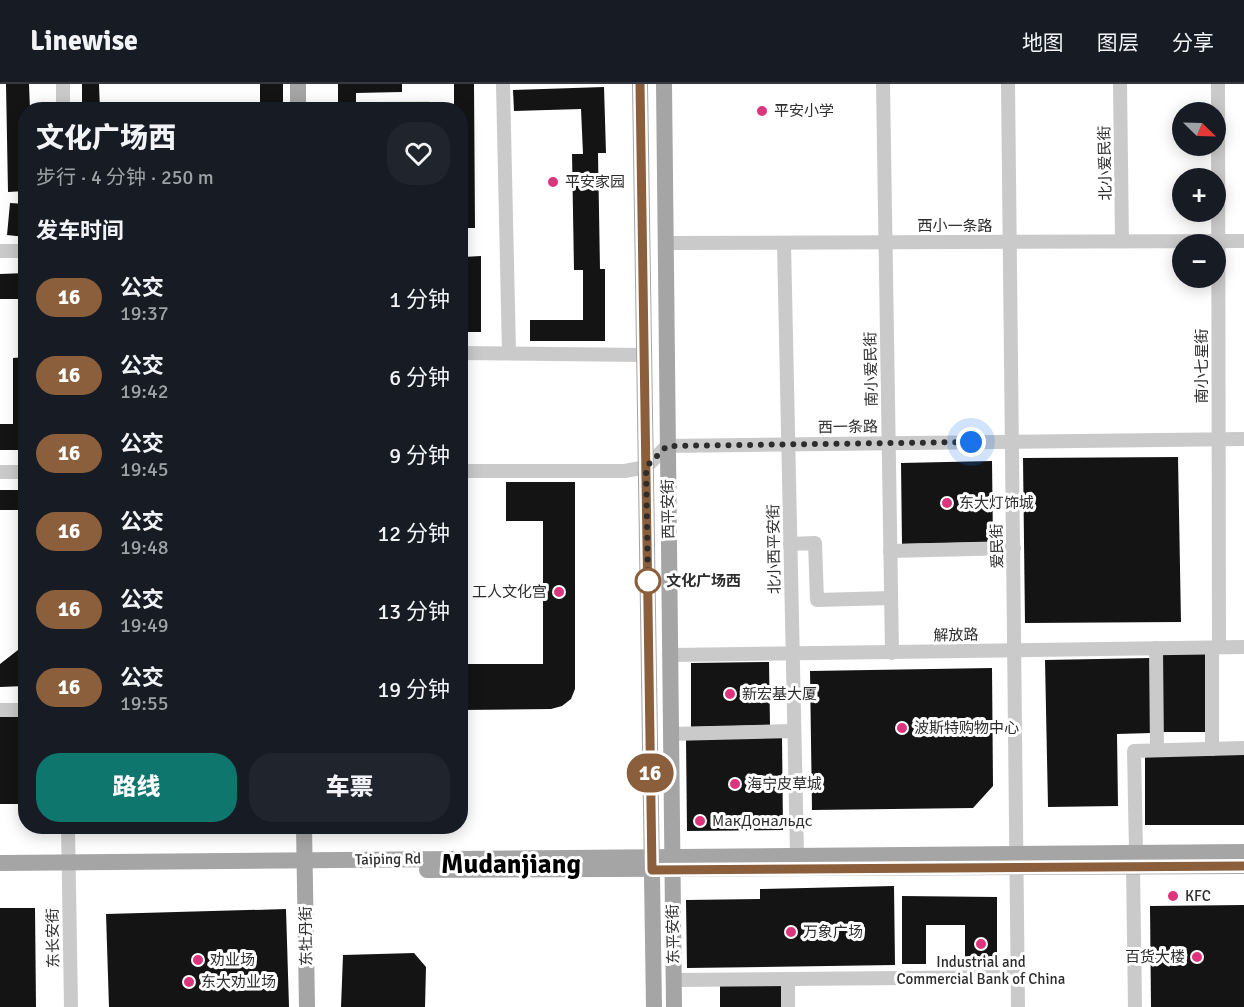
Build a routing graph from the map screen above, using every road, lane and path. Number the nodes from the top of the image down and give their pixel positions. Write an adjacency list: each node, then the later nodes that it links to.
1 (63, 84): 10 (street)
2 (297, 84): 11 (main road)
3 (503, 84): 25 (street)
4 (640, 84): 26 (main road, 西平安街)
5 (664, 84): 19 (main road, 西平安街)
6 (884, 84): 17 (street, 南小爱民街)
7 (1008, 84): 18 (street, 爱民街)
8 (1120, 84): 13 (street, 北小爱民街)
9 (1218, 84): 12 (street, 南小七星街)
10 (63, 102)
11 (298, 102)
12 (1218, 234)
13 (1122, 241): 14 (street, 西小一条路); 18 (street, 西小一条路)
14 (1172, 241)
15 (1226, 241): 16 (street, 西小一条路)
16 (1244, 241)
17 (886, 242): 18 (street, 西小一条路); 20 (street, 西小一条路); 30 (street, 南小爱民街)
18 (1010, 242): 29 (street, 爱民街)
19 (665, 243): 20 (street, 西小一条路); 32 (main road, 西平安街)
20 (784, 243): 31 (street, 北小西平安街)
21 (0, 251): 22 (street)
22 (18, 251)
23 (1218, 288): 28 (street, 南小七星街)
24 (468, 353): 25 (street)
25 (508, 353): 26 (street)
26 (644, 355): 33 (main road, 西平安街)
27 (1244, 439): 28 (street, 西一条路)
28 (1219, 440): 29 (street, 西一条路); 41 (street, 南小七星街)
29 (1012, 441): 30 (street, 西一条路); 38 (street, 爱民街)
30 (889, 443): 31 (street, 西一条路); 39 (street, 南小爱民街)
31 (788, 444): 32 (street, 西一条路); 37 (street, 北小西平安街)
32 (667, 446): 33 (street); 47 (main road, 西平安街)
33 (646, 467): 34 (street); 61 (main road, 西平安街)
34 (468, 471)
35 (0, 472): 36 (street)
36 (18, 472)
37 (790, 544): 40 (street); 46 (street, 北小西平安街)
38 (1014, 549): 39 (street); 44 (street, 爱民街)
39 (891, 551): 40 (street, 南小爱民街)
40 (891, 598): 45 (street, 南小爱民街)
41 (1216, 647): 42 (street, 解放路); 43 (street, 解放路); 53 (street, 南小七星街)
42 (1244, 647)
43 (1156, 648): 44 (street, 解放路); 54 (street)
44 (1014, 651): 45 (street, 解放路); 60 (street, 爱民街)
45 (892, 652): 46 (street, 解放路)
46 (793, 654): 47 (street, 解放路); 50 (street, 北小西平安街)
47 (669, 655): 51 (main road, 西平安街)
48 (0, 710): 49 (street)
49 (18, 710)
50 (794, 731): 51 (street); 58 (street, 北小西平安街)
51 (670, 734): 62 (main road, 西平安街)
52 (1244, 748): 53 (street)
53 (1212, 749): 54 (street)
54 (1157, 750): 59 (street)
55 (68, 834): 66 (street, 东长安街)
56 (304, 834): 64 (main road, 东牡丹街)
57 (1244, 852): 59 (main road, Taiping Rd)
58 (796, 854): 60 (main road, Taiping Rd); 62 (main road, Taiping Rd)
59 (1135, 860): 60 (main road, Taiping Rd); 65 (main road, Taiping Rd); 77 (street)
60 (1017, 861): 62 (main road, Taiping Rd); 68 (street, 爱民街)
61 (652, 862): 62 (main road, Taiping Rd); 64 (main road, Taiping Rd); 73 (main road, 东平安街)
62 (671, 862): 70 (main road, 东平安街)
63 (0, 863): 66 (main road, Taiping Rd)
64 (304, 865): 66 (main road, Taiping Rd); 72 (main road, 东牡丹街)
65 (1244, 866)
66 (68, 868): 67 (main road, Taiping Rd); 71 (street, 东长安街)
67 (0, 874)
68 (1018, 977): 69 (street); 76 (street, 爱民街)
69 (788, 979): 70 (street); 75 (street)
70 (674, 980): 74 (main road, 东平安街)
71 (71, 1007)
72 (307, 1007)
73 (654, 1007)
74 (674, 1007)
75 (788, 1007)
76 (1018, 1007)
77 (1135, 1007)

